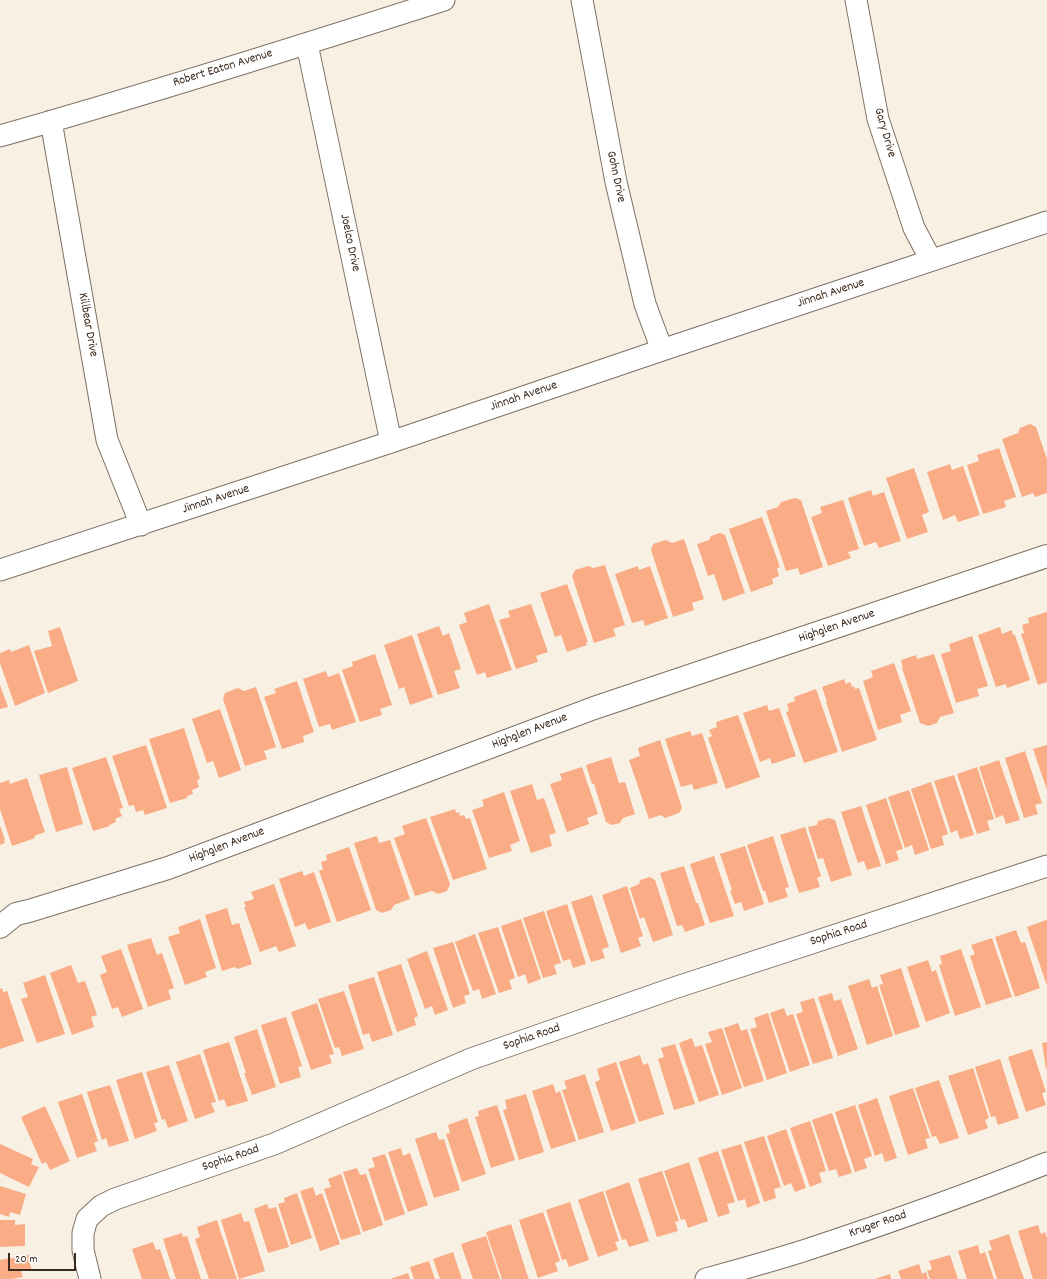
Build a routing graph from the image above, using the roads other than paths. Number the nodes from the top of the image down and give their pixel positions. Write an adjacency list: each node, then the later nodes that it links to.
1 (444, 0): 4 (street, Robert Eaton Avenue)
2 (582, 0): 9 (street, Gohn Drive)
3 (856, 0): 8 (street, Gary Drive)
4 (307, 44): 5 (street, Robert Eaton Avenue); 10 (street, Joelco Drive)
5 (51, 121): 6 (street, Robert Eaton Avenue); 11 (street, Killbear Drive)
6 (0, 136)
7 (1047, 222): 8 (street, Jinnah Avenue)
8 (931, 260): 9 (street, Jinnah Avenue)
9 (662, 350): 10 (street, Jinnah Avenue)
10 (391, 442): 11 (street, Jinnah Avenue)
11 (141, 525): 13 (street, Jinnah Avenue)
12 (1047, 556): 15 (street, Highglen Avenue)
13 (0, 570)
14 (1047, 866): 17 (street, Sophia Road)
15 (5, 916)
16 (1047, 1164): 18 (street, Kruger Road)
17 (90, 1279)
18 (706, 1279)

